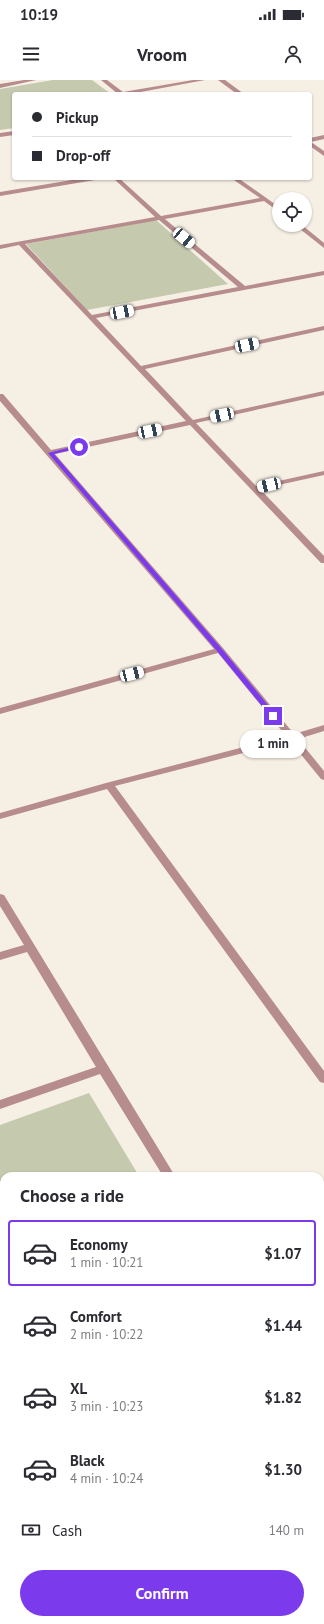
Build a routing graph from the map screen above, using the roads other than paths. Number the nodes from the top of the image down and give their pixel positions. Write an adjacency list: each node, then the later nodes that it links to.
1 (33, 80): 5 (street)
2 (104, 80): 6 (street)
3 (202, 80): 7 (street)
4 (221, 80): 8 (street)
5 (0, 86)
6 (119, 92)
7 (133, 92)
8 (238, 92)
9 (12, 133): 10 (street)
10 (0, 136)
11 (324, 137): 12 (street)
12 (312, 140)
13 (312, 145): 14 (street)
14 (324, 154)
15 (84, 180): 19 (street)
16 (118, 180): 22 (street)
17 (237, 180): 20 (street)
18 (0, 187): 19 (street)
19 (3, 194)
20 (265, 200): 21 (street); 22 (street)
21 (272, 205)
22 (160, 218): 24 (street); 28 (street)
23 (307, 232): 26 (street)
24 (20, 243): 25 (street); 29 (street)
25 (0, 246)
26 (324, 246)
27 (324, 273): 28 (street)
28 (243, 288): 29 (street)
29 (92, 317): 31 (street)
30 (324, 328): 31 (street)
31 (140, 368): 34 (street)
32 (324, 393): 34 (street)
33 (0, 396): 35 (street)
34 (192, 422): 35 (street); 37 (street)
35 (50, 453): 39 (street)
36 (324, 473): 37 (street)
37 (256, 488): 38 (street)
38 (322, 557)
39 (220, 650): 40 (street); 42 (street)
40 (0, 711)
41 (324, 728): 42 (street)
42 (291, 738): 43 (street); 44 (street)
43 (324, 777)
44 (108, 785): 45 (street); 50 (street)
45 (0, 816)
46 (0, 897): 47 (street)
47 (30, 947): 48 (street); 49 (street)
48 (0, 956)
49 (103, 1069): 51 (street); 52 (street)
50 (324, 1079)
51 (0, 1106)
52 (167, 1172)

